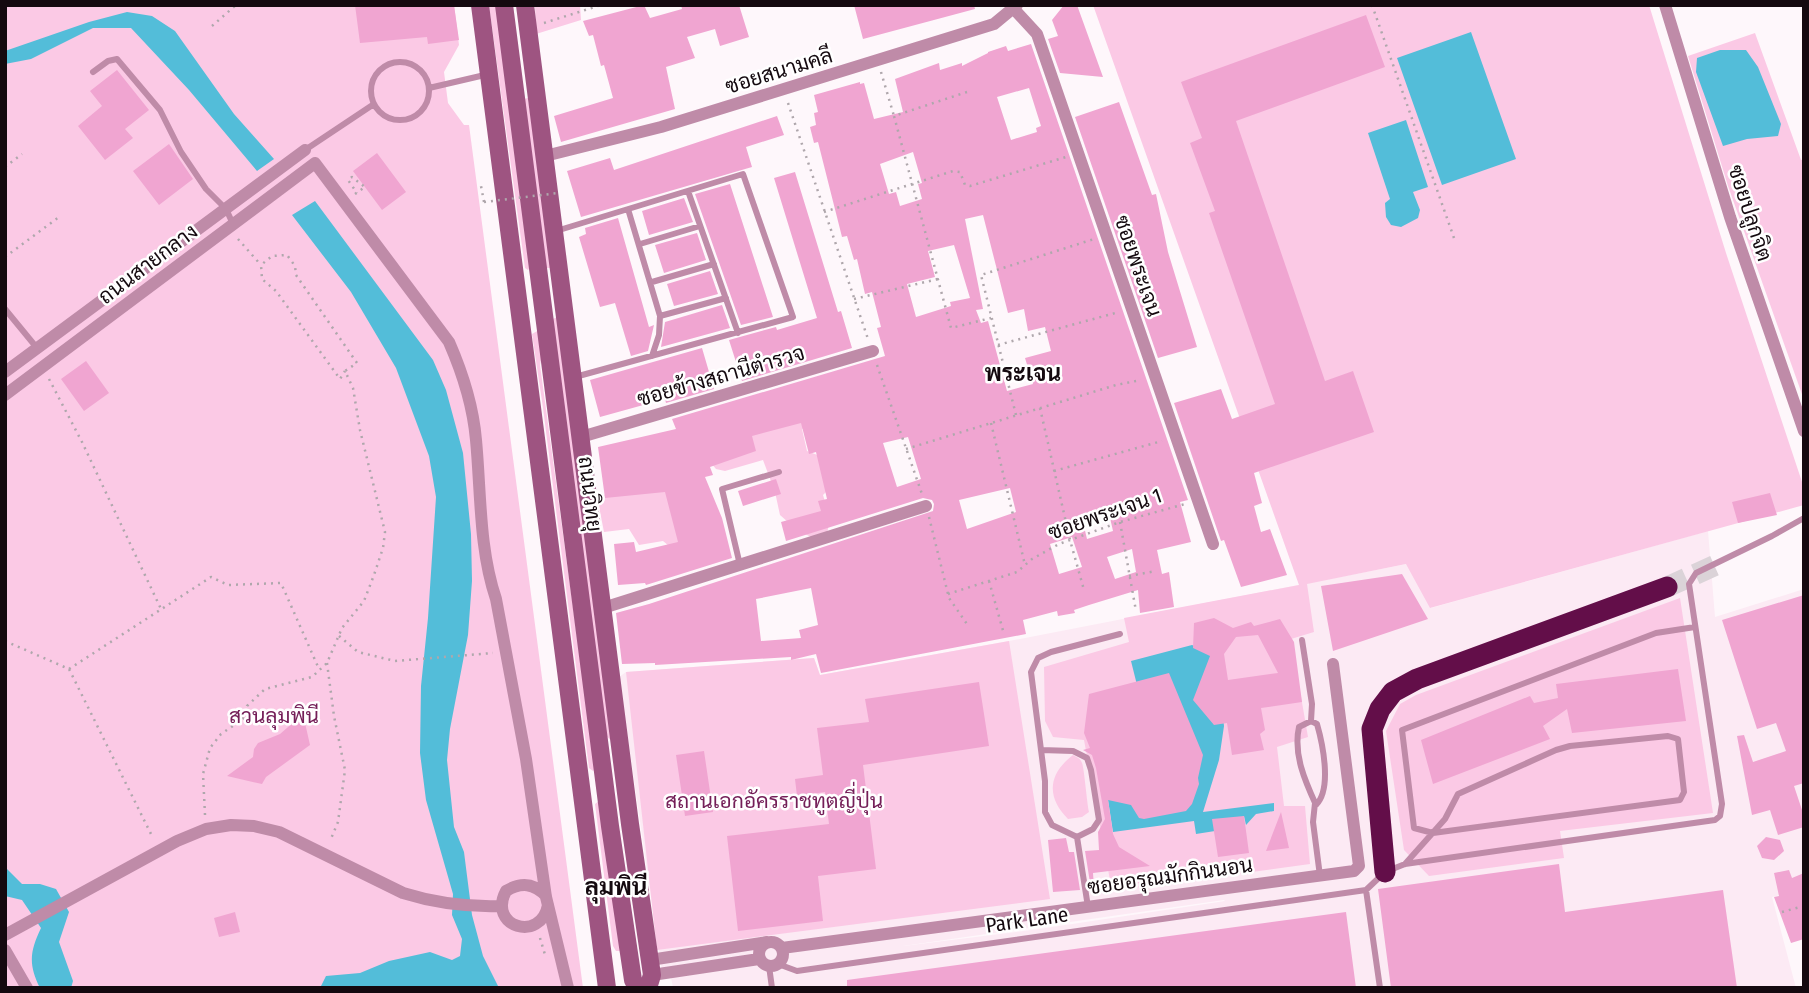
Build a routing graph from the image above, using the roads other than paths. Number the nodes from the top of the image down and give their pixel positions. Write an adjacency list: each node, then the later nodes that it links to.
1 (480, 5): 9 (main road)
2 (504, 5): 7 (main road, ถนนวิทยุ)
3 (525, 5): 6 (main road, ถนนวิทยุ)
4 (1665, 5): 39 (street, ซอยปลูกจิต)
5 (1015, 7): 13 (street, ซอยสนามคลี); 44 (street, ซอยพระเจน)
6 (533, 68): 7 (main road); 13 (main road, ถนนวิทยุ)
7 (513, 71): 26 (main road, ถนนวิทยุ)
8 (93, 72): 15 (lane)
9 (491, 74): 10 (lane); 27 (main road)
10 (429, 88): 11 (lane); 11 (lane)
11 (373, 104): 12 (lane)
12 (305, 150): 15 (street, ถนนสายกลาง)
13 (545, 156): 19 (main road, ถนนวิทยุ)
14 (688, 191): 16 (lane); 18 (lane); 31 (lane)
15 (226, 209): 17 (lane); 21 (street, ถนนสายกลาง)
16 (628, 209): 19 (lane); 20 (lane)
17 (231, 225): 23 (street, ถนนสายกลาง); 63 (street, ถนนสายกลาง)
18 (701, 226): 20 (lane); 22 (lane)
19 (555, 232): 25 (main road, ถนนวิทยุ)
20 (640, 244): 24 (lane)
21 (156, 261): 23 (street); 32 (street, ถนนสายกลาง)
22 (714, 264): 24 (lane); 28 (lane)
23 (166, 275): 35 (street, ถนนสายกลาง)
24 (652, 282): 30 (lane)
25 (562, 289): 26 (main road); 37 (main road, ถนนวิทยุ)
26 (541, 291): 27 (main road); 55 (main road, ถนนวิทยุ)
27 (519, 294): 56 (main road)
28 (726, 298): 30 (lane); 31 (lane)
29 (5, 309): 32 (lane)
30 (660, 316): 34 (lane)
31 (738, 333): 34 (lane)
32 (34, 351): 35 (street); 36 (street, ถนนสายกลาง)
33 (873, 351): 40 (street, ซอยข้างสถานีตำรวจ)
34 (652, 356): 37 (lane)
35 (43, 368): 38 (street, ถนนสายกลาง)
36 (5, 372)
37 (574, 378): 40 (main road, ถนนวิทยุ)
38 (5, 396)
39 (1804, 430)
40 (581, 437): 47 (main road, ถนนวิทยุ)
41 (779, 472): 45 (lane)
42 (926, 506): 45 (street)
43 (1804, 518): 48 (lane)
44 (1213, 544)
45 (740, 565): 47 (street)
46 (1667, 587): 60 (highway)
47 (603, 608): 54 (main road, ถนนวิทยุ)
48 (1695, 627): 58 (lane); 60 (lane)
49 (1120, 634): 53 (lane)
50 (1302, 640): 52 (lane)
51 (1333, 664): 61 (street, ซอยอรุณมักกินนอน)
52 (1311, 721): 57 (lane); 57 (lane)
53 (1041, 750): 59 (lane); 59 (lane)
54 (625, 788): 55 (main road); 73 (main road, ถนนวิทยุ)
55 (605, 790): 56 (main road); 70 (main road, ถนนวิทยุ)
56 (582, 793): 72 (main road)
57 (1315, 803): 61 (lane)
58 (1433, 833): 58 (lane); 60 (lane)
59 (1077, 837): 65 (lane)
60 (1395, 868): 62 (lane)
61 (1320, 876): 65 (street, ซอยอรุณมักกินนอน)
62 (1366, 890): 71 (lane, Park Lane); 79 (lane)
63 (547, 900): 64 (street); 64 (street); 75 (street)
64 (500, 906): 66 (street)
65 (1087, 907): 68 (street, ซอยอรุณมักกินนอน)
66 (5, 935)
67 (767, 942): 68 (street, ซอยอรุณมักกินนอน); 71 (street); 73 (street)
68 (782, 948): 71 (street)
69 (5, 950): 74 (street)
70 (631, 963): 72 (main road); 73 (main road); 77 (main road, ถนนวิทยุ)
71 (769, 963): 73 (street); 78 (lane)
72 (605, 967): 76 (main road)
73 (650, 974)
74 (27, 988)
75 (568, 988)
76 (607, 988)
77 (637, 988)
78 (772, 988)
79 (1380, 988)

